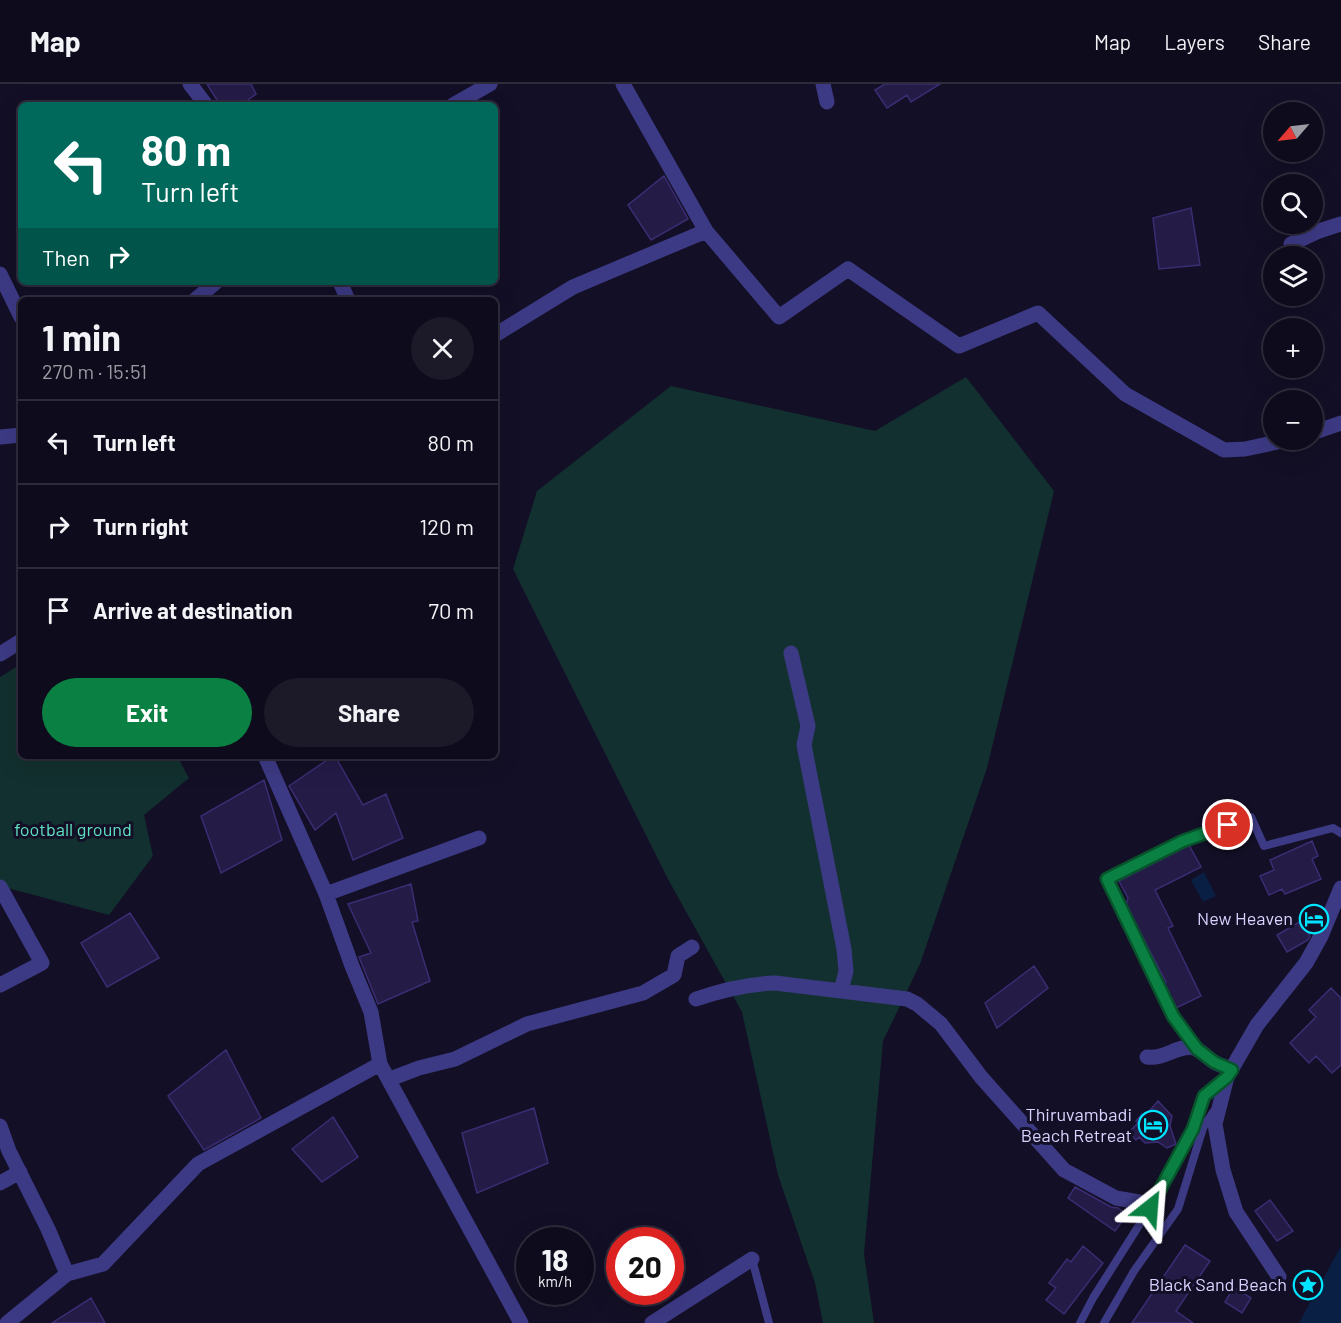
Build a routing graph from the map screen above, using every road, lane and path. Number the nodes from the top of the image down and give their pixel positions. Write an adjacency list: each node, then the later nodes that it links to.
1 (190, 84): 5 (street)
2 (490, 84): 6 (street)
3 (623, 84): 9 (street)
4 (823, 84): 7 (street)
5 (204, 102)
6 (458, 102)
7 (827, 102)
8 (1341, 224): 10 (street)
9 (706, 231): 15 (street); 20 (street)
10 (1291, 244)
11 (0, 274): 14 (street)
12 (212, 285): 13 (street)
13 (198, 297)
14 (18, 311)
15 (498, 333)
16 (1341, 423): 17 (street)
17 (1323, 429)
18 (18, 435): 19 (street)
19 (0, 437)
20 (1263, 445)
21 (18, 643): 23 (street)
22 (791, 653): 32 (street)
23 (0, 654)
24 (266, 759): 29 (street)
25 (1341, 833): 34 (lane)
26 (479, 838): 29 (street)
27 (0, 887): 31 (street)
28 (1341, 888): 37 (street)
29 (326, 894): 36 (street)
30 (692, 947): 38 (street)
31 (0, 985)
32 (841, 991): 33 (street); 42 (street)
33 (696, 999)
34 (1197, 1049): 35 (street); 37 (street)
35 (1147, 1057)
36 (380, 1064): 38 (street); 44 (street)
37 (1229, 1073): 42 (lane); 45 (street); 51 (lane)
38 (390, 1079): 47 (street)
39 (0, 1126): 40 (street)
40 (20, 1172): 41 (street); 44 (street)
41 (0, 1183)
42 (1150, 1208): 50 (lane)
43 (752, 1259): 48 (street); 49 (lane)
44 (67, 1274): 46 (street)
45 (1280, 1277)
46 (7, 1323)
47 (521, 1323)
48 (652, 1323)
49 (769, 1323)
50 (1080, 1323)
51 (1104, 1323)

